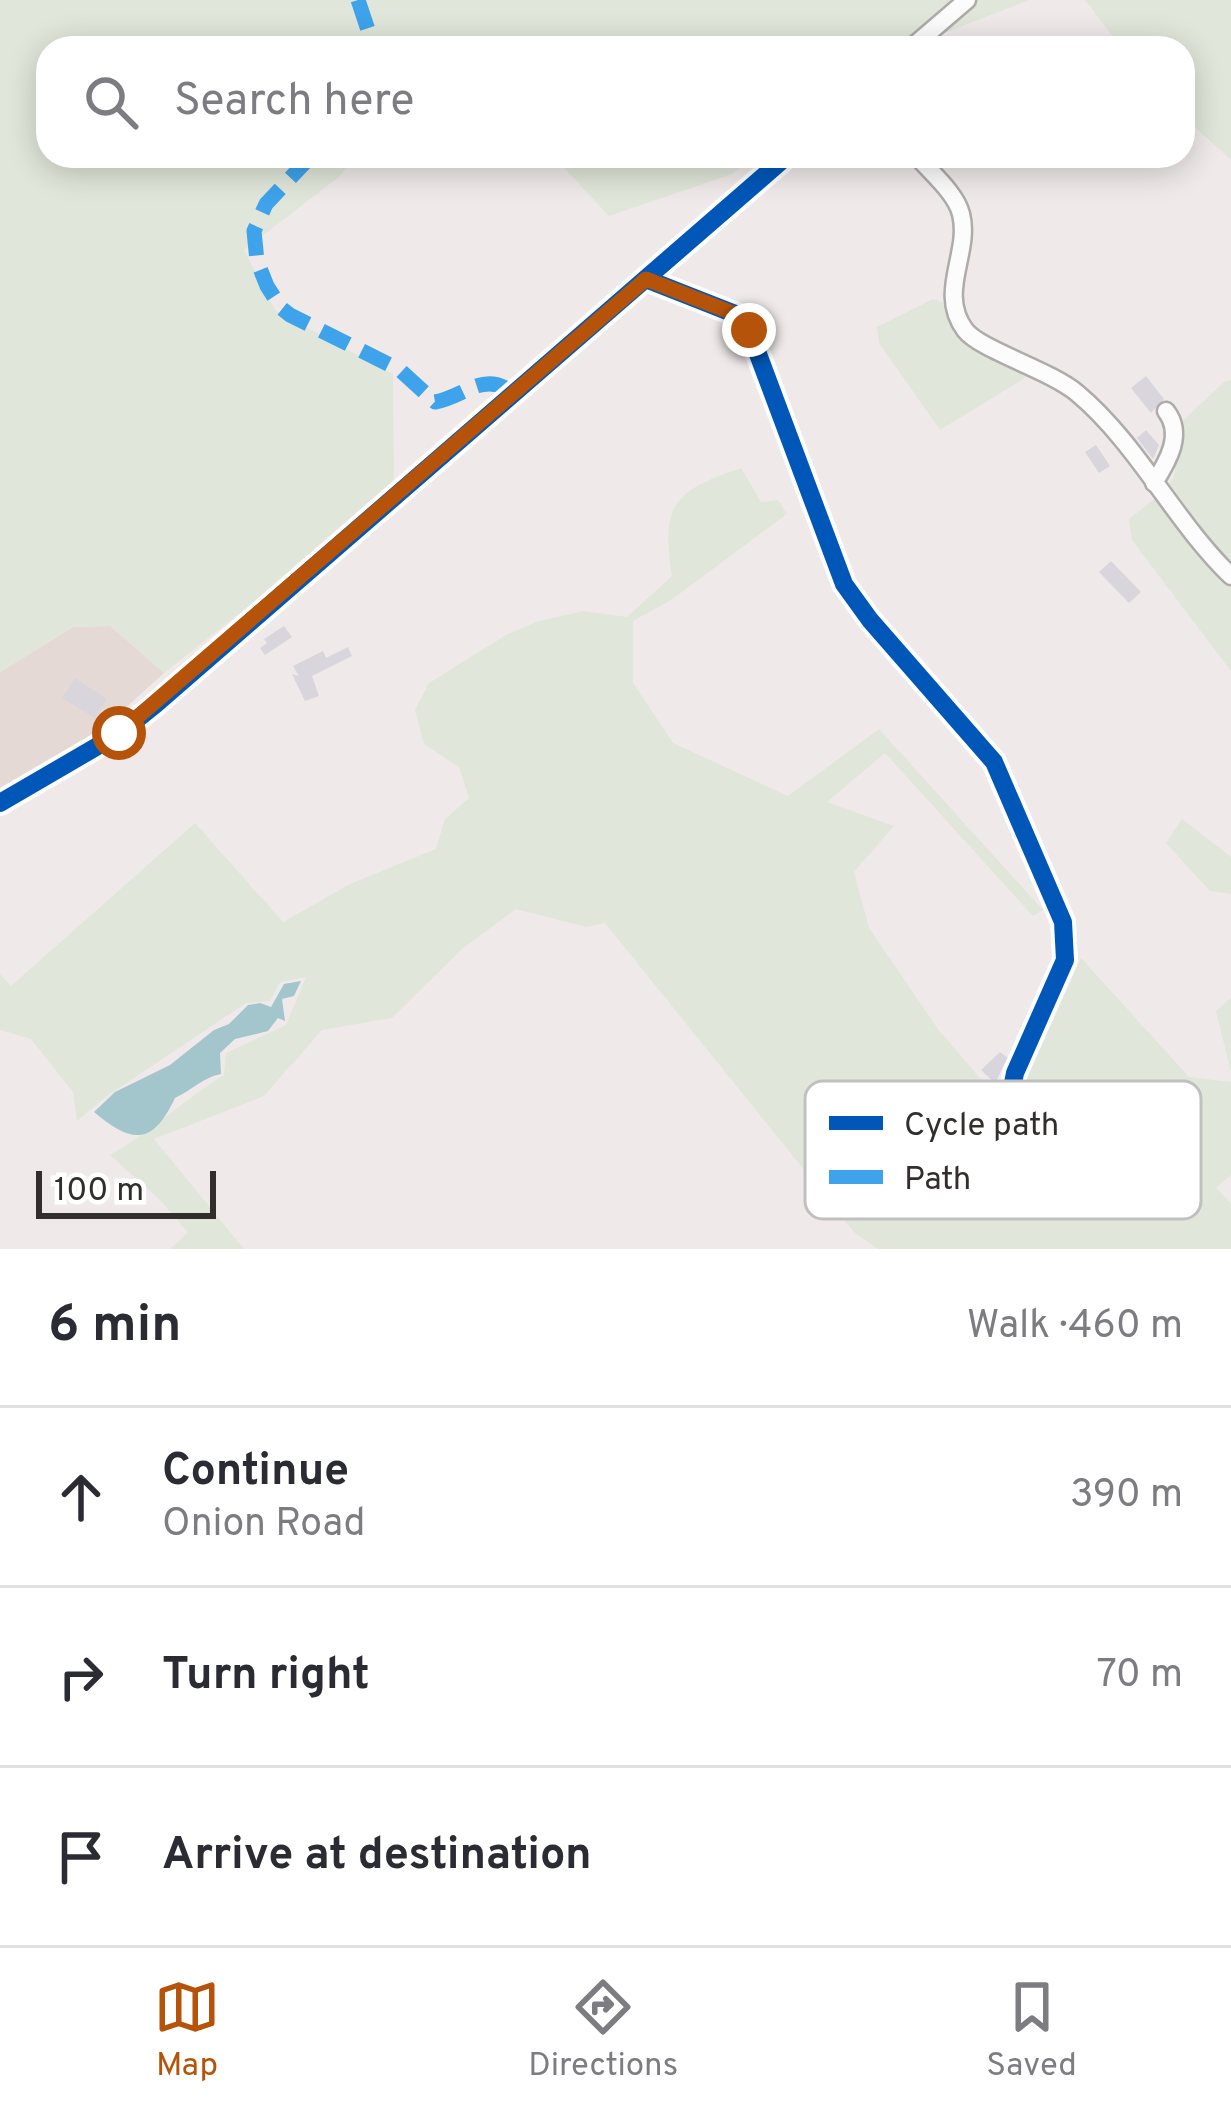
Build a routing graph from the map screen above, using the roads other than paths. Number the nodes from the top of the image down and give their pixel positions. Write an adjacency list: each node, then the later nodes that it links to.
1 (967, 0): 2 (street)
2 (925, 36)
3 (774, 168): 5 (street)
4 (927, 168): 7 (street)
5 (646, 279): 9 (street); 10 (street)
6 (1166, 411): 7 (street)
7 (1154, 483): 8 (street)
8 (1231, 576)
9 (0, 803)
10 (1013, 1081)

